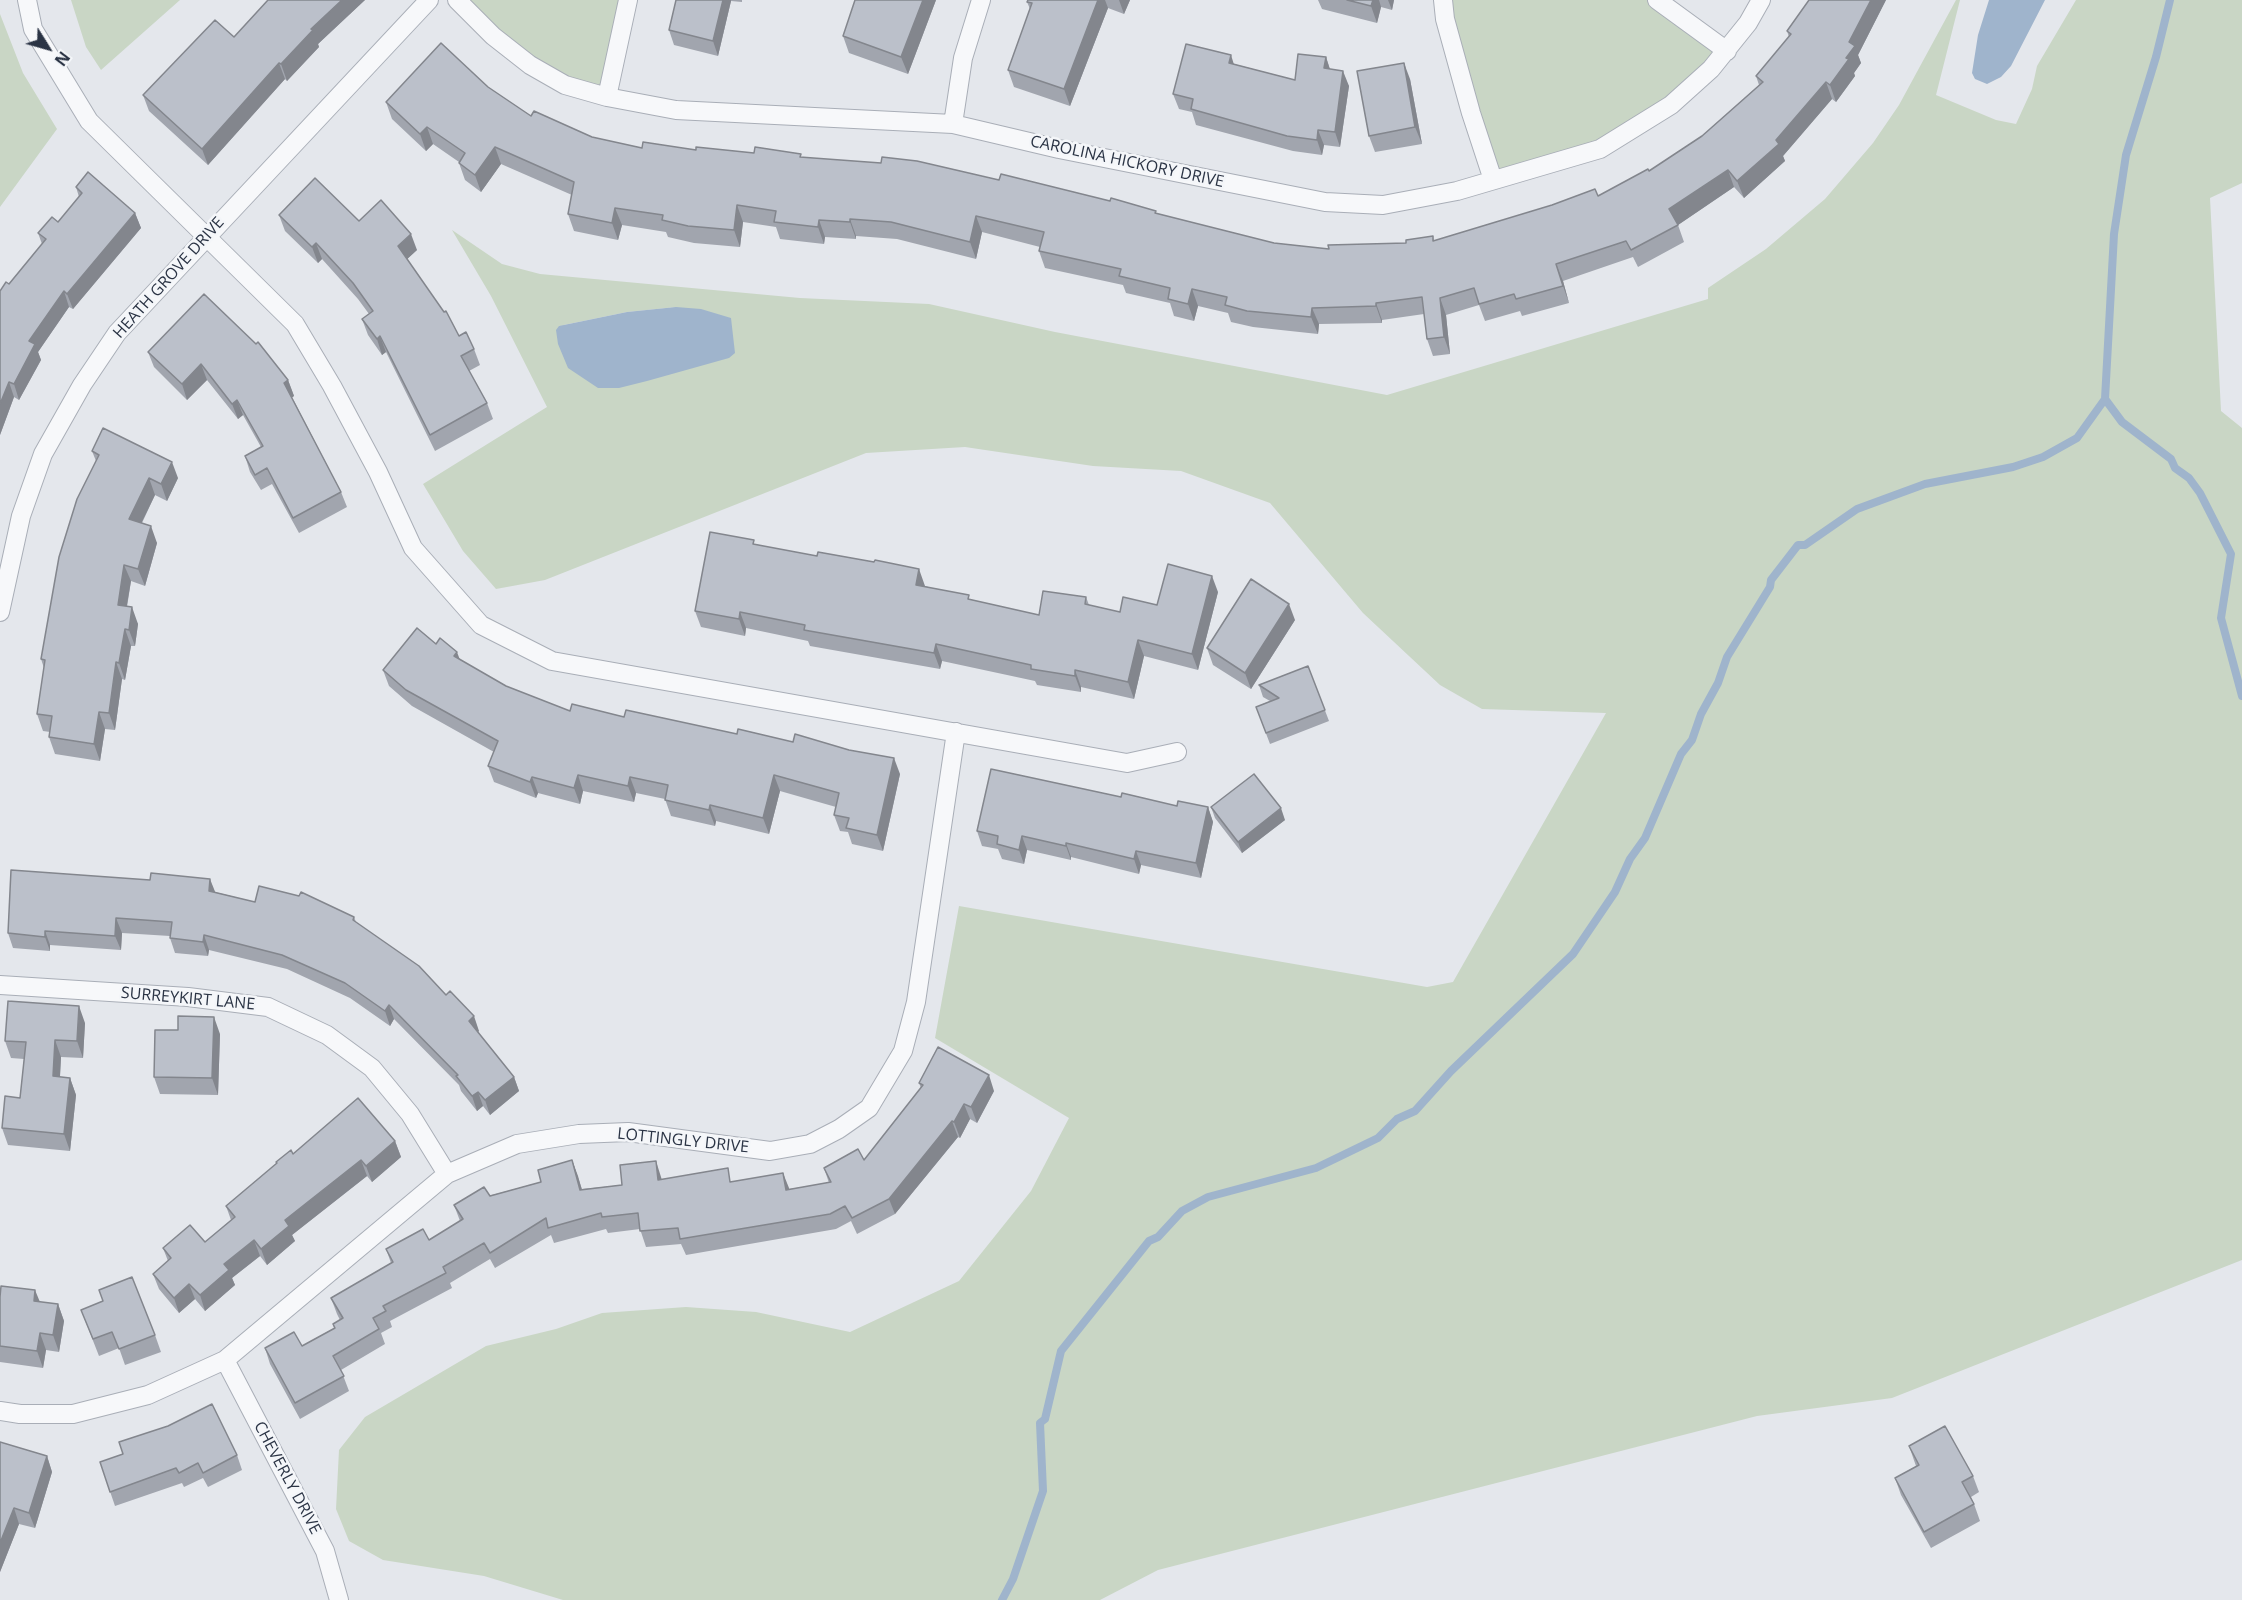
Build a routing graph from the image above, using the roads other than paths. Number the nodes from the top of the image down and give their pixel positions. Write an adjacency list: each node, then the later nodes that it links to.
1 (27, 0): 13 (street)
2 (429, 0): 13 (street, HEATH GROVE DRIVE)
3 (457, 0): 10 (street, CAROLINA HICKORY DRIVE)
4 (628, 0): 10 (street)
5 (981, 0): 11 (street)
6 (1443, 0): 12 (street)
7 (1657, 0): 9 (street)
8 (1761, 0): 9 (street, CAROLINA HICKORY DRIVE)
9 (1727, 51): 12 (street, CAROLINA HICKORY DRIVE)
10 (607, 97): 11 (street, CAROLINA HICKORY DRIVE)
11 (953, 124): 12 (street, CAROLINA HICKORY DRIVE)
12 (1493, 180)
13 (207, 235): 14 (street, HEATH GROVE DRIVE); 15 (street)
14 (0, 612)
15 (956, 732): 16 (street); 18 (street, LOTTINGLY DRIVE)
16 (1177, 752)
17 (0, 985): 18 (street, SURREYKIRT LANE)
18 (447, 1174): 19 (street, LOTTINGLY DRIVE)
19 (225, 1360): 20 (street, LOTTINGLY DRIVE); 21 (street, CHEVERLY DRIVE)
20 (0, 1411)
21 (339, 1600)

